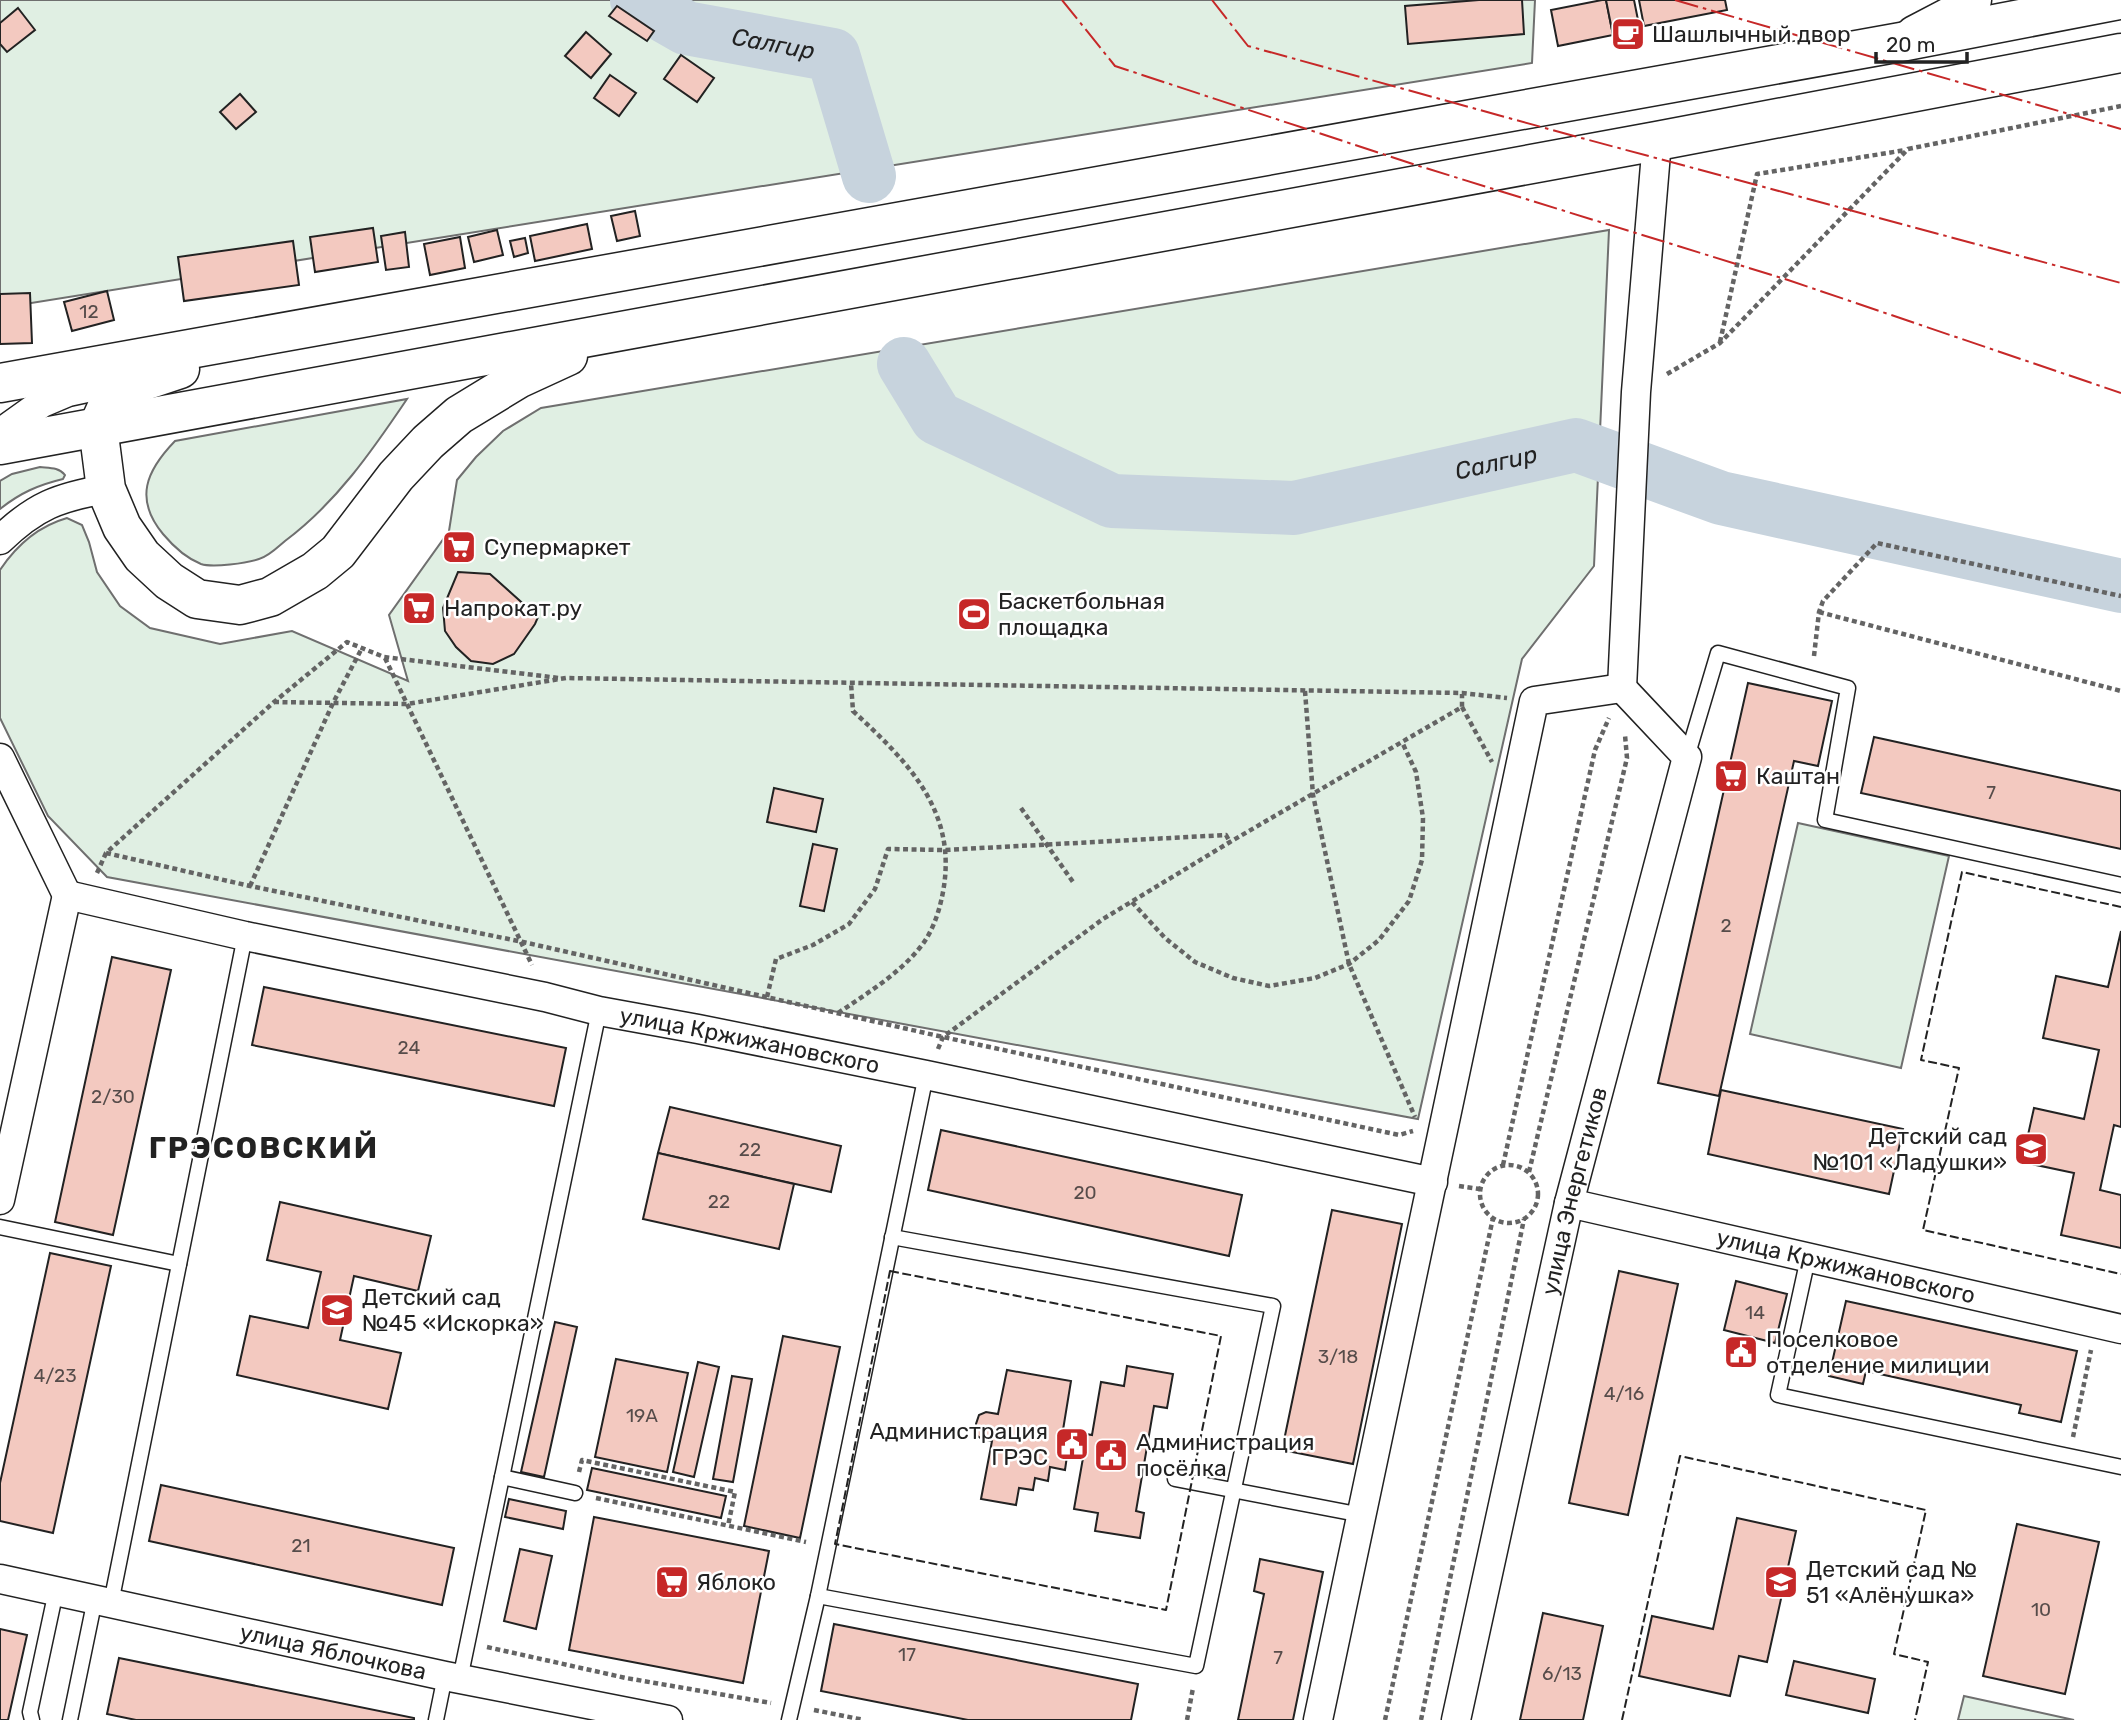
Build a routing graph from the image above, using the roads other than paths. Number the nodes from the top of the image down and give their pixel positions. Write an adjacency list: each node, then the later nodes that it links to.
1 (1972, 0): 3 (main road)
2 (2119, 0): 3 (main road)
3 (1901, 42): 6 (main road)
4 (2121, 53): 5 (main road)
5 (1657, 141): 7 (main road); 15 (street)
6 (399, 312): 8 (main road); 9 (main road)
7 (626, 331): 10 (main road); 13 (main road)
8 (168, 372): 10 (main road); 11 (street)
9 (0, 383)
10 (97, 427): 12 (main road); 13 (main road)
11 (0, 433)
12 (0, 445)
13 (106, 489): 14 (street)
14 (0, 540)
15 (1622, 688): 16 (street); 23 (street)
16 (1687, 757): 18 (lane); 25 (street, улица Энергетиков)
17 (0, 758): 19 (street)
18 (2121, 885)
19 (76, 897): 20 (street, улица Кржижановского); 24 (street)
20 (245, 936): 21 (street, улица Кржижановского); 29 (lane)
21 (599, 1011): 22 (street, улица Кржижановского); 32 (lane)
22 (926, 1075): 23 (street, улица Кржижановского); 27 (lane)
23 (1433, 1182): 36 (street)
24 (0, 1200)
25 (1569, 1203): 28 (street, улица Кржижановского); 48 (street, улица Энергетиков)
26 (0, 1227): 29 (lane)
27 (892, 1237): 34 (lane); 39 (lane)
28 (1808, 1258): 30 (street, улица Кржижановского); 31 (lane)
29 (179, 1264): 40 (lane)
30 (2109, 1326)
31 (2121, 1467)
32 (502, 1477): 35 (lane); 41 (lane)
33 (1174, 1479): 34 (lane)
34 (1233, 1491): 36 (lane); 39 (lane)
35 (575, 1493)
36 (1362, 1515): 47 (street)
37 (0, 1579): 38 (street, улица Яблочкова)
38 (56, 1591): 40 (street, улица Яблочкова); 43 (lane)
39 (818, 1596): 42 (lane)
40 (103, 1601): 41 (street, улица Яблочкова); 44 (lane)
41 (452, 1677): 45 (lane); 46 (street, улица Яблочкова)
42 (791, 1713)
43 (32, 1720)
44 (69, 1720)
45 (436, 1720)
46 (668, 1720)
47 (1318, 1720)
48 (1456, 1720)

